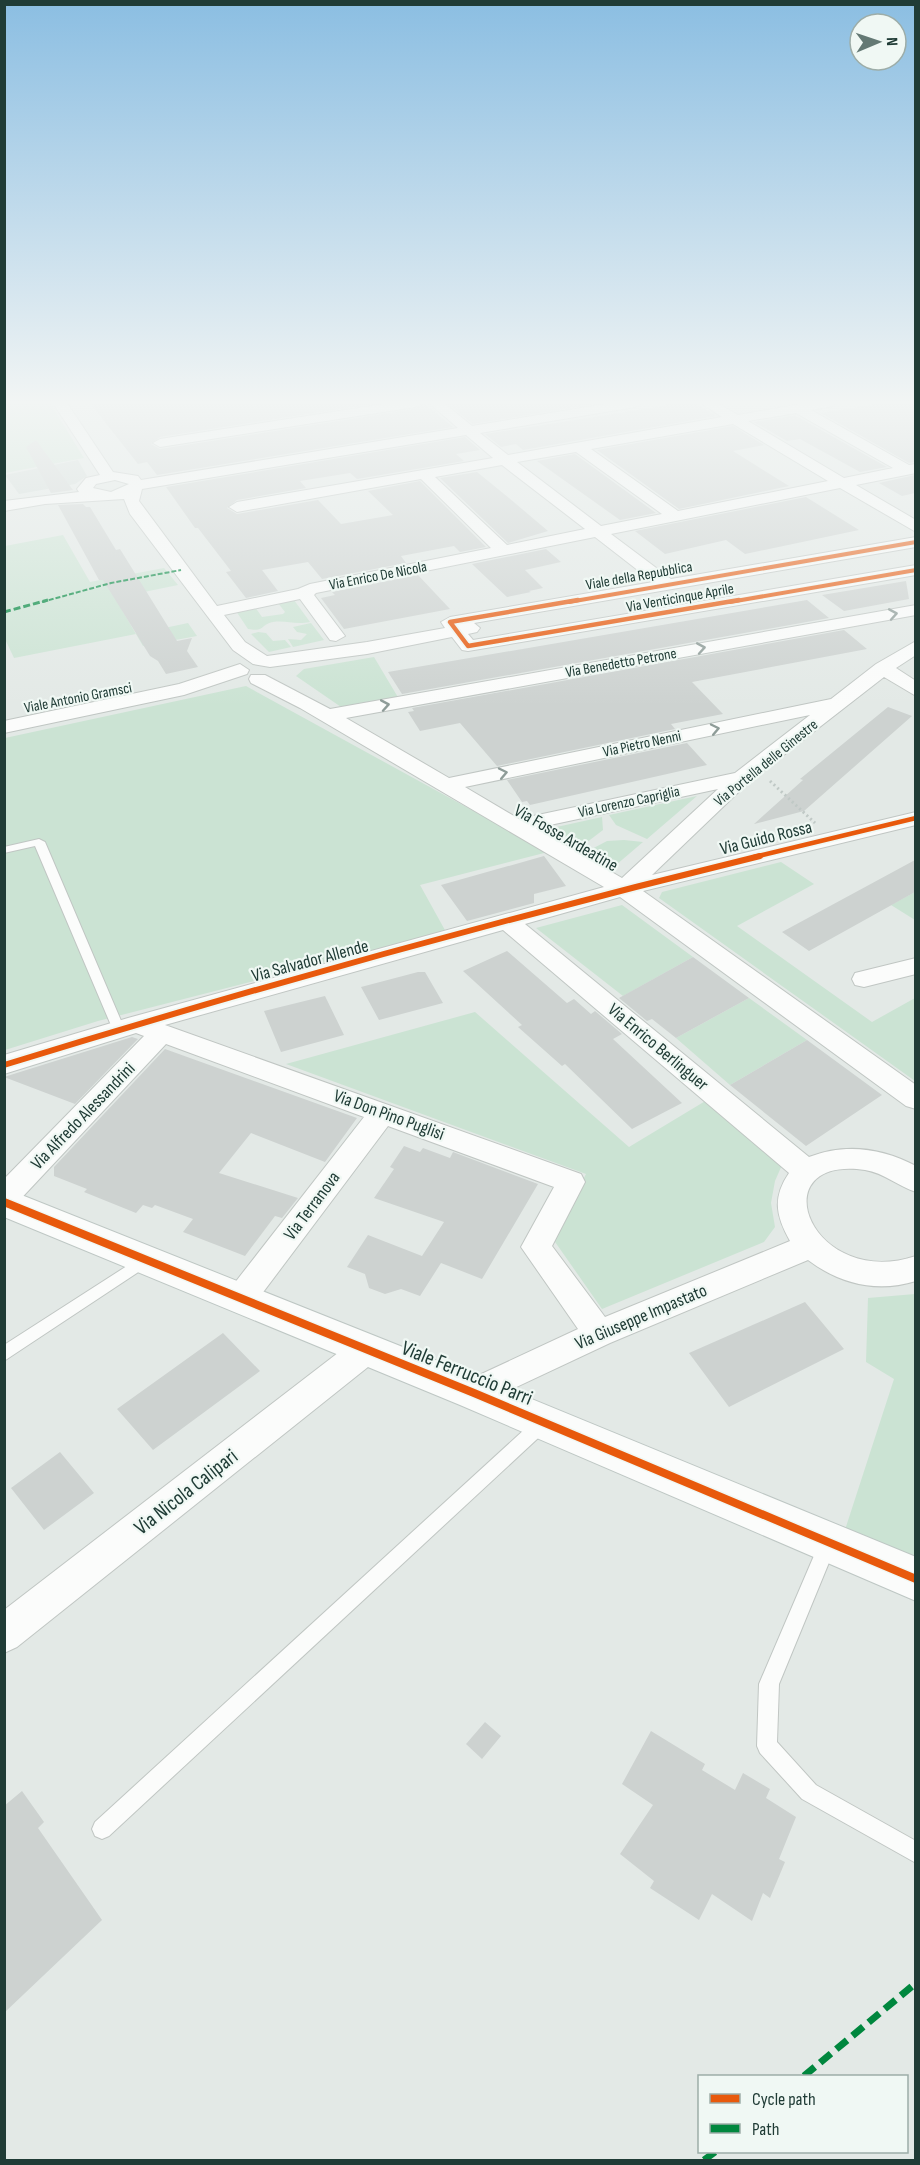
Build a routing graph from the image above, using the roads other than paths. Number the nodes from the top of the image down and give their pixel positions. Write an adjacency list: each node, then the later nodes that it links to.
1 (121, 504): 10 (street)
2 (133, 504): 10 (street)
3 (254, 504): 9 (street)
4 (455, 504): 15 (street)
5 (561, 504): 13 (street)
6 (659, 504): 11 (street)
7 (729, 504): 11 (street, Via Enrico De Nicola)
8 (878, 504): 12 (street)
9 (237, 507)
10 (136, 511): 22 (street)
11 (674, 515): 13 (street, Via Enrico De Nicola)
12 (915, 526)
13 (595, 531): 15 (street, Via Enrico De Nicola); 18 (street)
14 (915, 542): 18 (street, Viale della Repubblica)
15 (504, 551): 20 (street, Via Enrico De Nicola)
16 (915, 553): 23 (street, Viale Antonio Gramsci)
17 (907, 571): 19 (street); 23 (street, Via Venticinque Aprile)
18 (664, 584): 23 (street, Viale della Repubblica)
19 (915, 585)
20 (304, 593): 22 (street, Via Enrico De Nicola); 24 (street, Via Enrico De Nicola)
21 (915, 610): 32 (street, Via Benedetto Petrone, one-way to 21)
22 (213, 612): 27 (street)
23 (456, 631): 27 (street, Viale Antonio Gramsci)
24 (336, 636)
25 (915, 646): 26 (street, Via Portella delle Ginestre)
26 (883, 668): 28 (street); 30 (street, Via Portella delle Ginestre)
27 (260, 670): 29 (street, Viale Antonio Gramsci); 32 (street, Via Fosse Ardeatine)
28 (915, 690)
29 (144, 698): 31 (street, Viale Antonio Gramsci); 33 (street, Viale Antonio Gramsci)
30 (839, 703): 34 (street, Via Portella delle Ginestre); 35 (street, Via Pietro Nenni, one-way to 30)
31 (4, 712)
32 (327, 716): 35 (street, Via Fosse Ardeatine)
33 (4, 727)
34 (749, 773): 37 (street, Via Lorenzo Capriglia); 39 (street, Via Portella delle Ginestre)
35 (446, 785): 37 (street, Via Fosse Ardeatine)
36 (915, 818): 39 (street, Via Guido Rossa)
37 (515, 826): 39 (street, Via Fosse Ardeatine)
38 (4, 850): 43 (lane)
39 (624, 889): 40 (street, Via Salvador Allende); 45 (street, Via Fosse Ardeatine)
40 (509, 923): 43 (street, Via Salvador Allende); 47 (street, Via Enrico Berlinguer)
41 (915, 966): 42 (street)
42 (864, 979)
43 (140, 1029): 44 (street, Via Salvador Allende); 46 (street, Via Don Pino Puglisi); 49 (street, Via Alfredo Alessandrini)
44 (4, 1065)
45 (915, 1099)
46 (383, 1113): 53 (street, Via Terranova); 54 (street, Via Don Pino Puglisi)
47 (807, 1172): 48 (street); 50 (street)
48 (915, 1181)
49 (4, 1200): 51 (street, Viale Ferruccio Parri)
50 (810, 1246): 52 (street); 54 (street, Via Giuseppe Impastato)
51 (146, 1259): 53 (street, Viale Ferruccio Parri); 56 (lane)
52 (915, 1268)
53 (241, 1298): 55 (street, Viale Ferruccio Parri)
54 (599, 1334): 57 (street, Via Giuseppe Impastato)
55 (367, 1349): 57 (street, Viale Ferruccio Parri); 61 (street, Via Nicola Calipari)
56 (4, 1354)
57 (474, 1393): 58 (street, Viale Ferruccio Parri)
58 (544, 1422): 59 (street, Viale Ferruccio Parri); 62 (lane)
59 (829, 1541): 60 (street, Viale Ferruccio Parri); 63 (lane)
60 (915, 1579)
61 (4, 1635)
62 (102, 1829)
63 (915, 1853)

